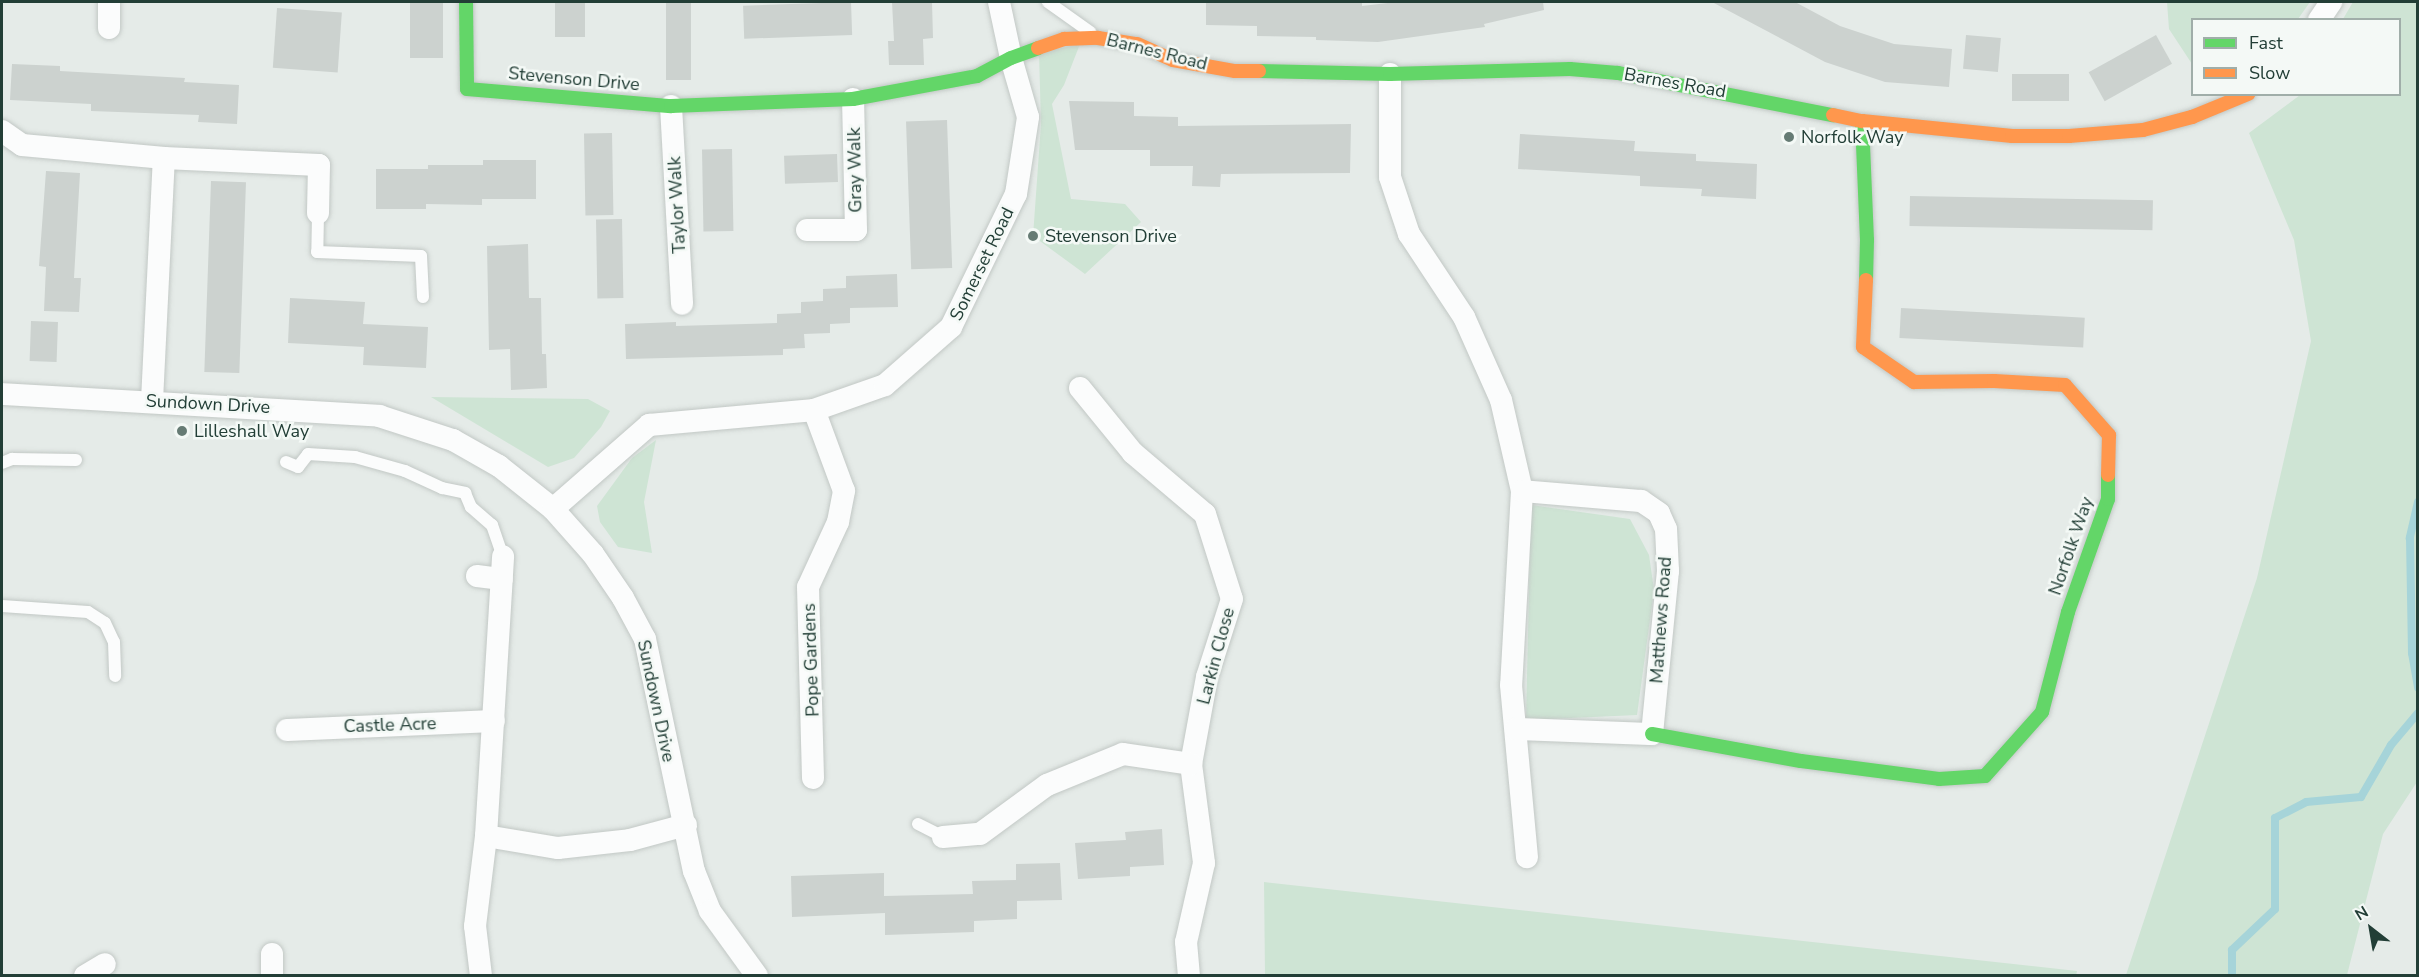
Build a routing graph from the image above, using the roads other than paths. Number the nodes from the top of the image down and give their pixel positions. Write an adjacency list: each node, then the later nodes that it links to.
1 (109, 2): 7 (street)
2 (466, 2): 13 (street, Stevenson Drive)
3 (999, 2): 9 (street, Somerset Road)
4 (1048, 2): 8 (lane, Barnes Road)
5 (2331, 2): 6 (street)
6 (2320, 18)
7 (109, 28)
8 (1098, 38): 9 (street, Barnes Road); 10 (street, Barnes Road)
9 (1011, 58): 12 (street, Stevenson Drive); 24 (street, Somerset Road)
10 (1390, 74): 14 (street, Barnes Road); 28 (street)
11 (2243, 96): 14 (street, Barnes Road)
12 (853, 99): 13 (street, Stevenson Drive); 18 (street, Gray Walk)
13 (671, 106): 20 (street, Taylor Walk)
14 (1862, 121): 37 (street, Norfolk Way)
15 (2, 131): 16 (street)
16 (164, 158): 17 (street); 23 (street)
17 (318, 213): 19 (lane)
18 (807, 230)
19 (423, 297)
20 (682, 304)
21 (1080, 388): 38 (street, Larkin Close)
22 (2, 394): 23 (street, Sundown Drive)
23 (152, 401): 29 (street, Sundown Drive)
24 (813, 411): 29 (street, Somerset Road); 39 (street, Pope Gardens)
25 (76, 460): 27 (lane)
26 (286, 462): 30 (lane)
27 (2, 463)
28 (1522, 491): 35 (street); 37 (street, Matthews Road)
29 (553, 509): 41 (street, Sundown Drive)
30 (503, 568): 31 (street); 34 (street)
31 (477, 576)
32 (2, 606): 33 (lane)
33 (115, 676)
34 (494, 721): 36 (street, Castle Acre); 42 (street)
35 (1516, 729): 37 (street); 44 (street)
36 (286, 730)
37 (1652, 734)
38 (1191, 764): 43 (street); 49 (street, Larkin Close)
39 (813, 778)
40 (918, 824): 43 (lane)
41 (686, 825): 42 (street); 48 (street, Sundown Drive)
42 (486, 836): 47 (street)
43 (942, 837)
44 (1527, 857)
45 (105, 964): 46 (street)
46 (85, 975)
47 (481, 975)
48 (757, 975)
49 (1189, 975)

